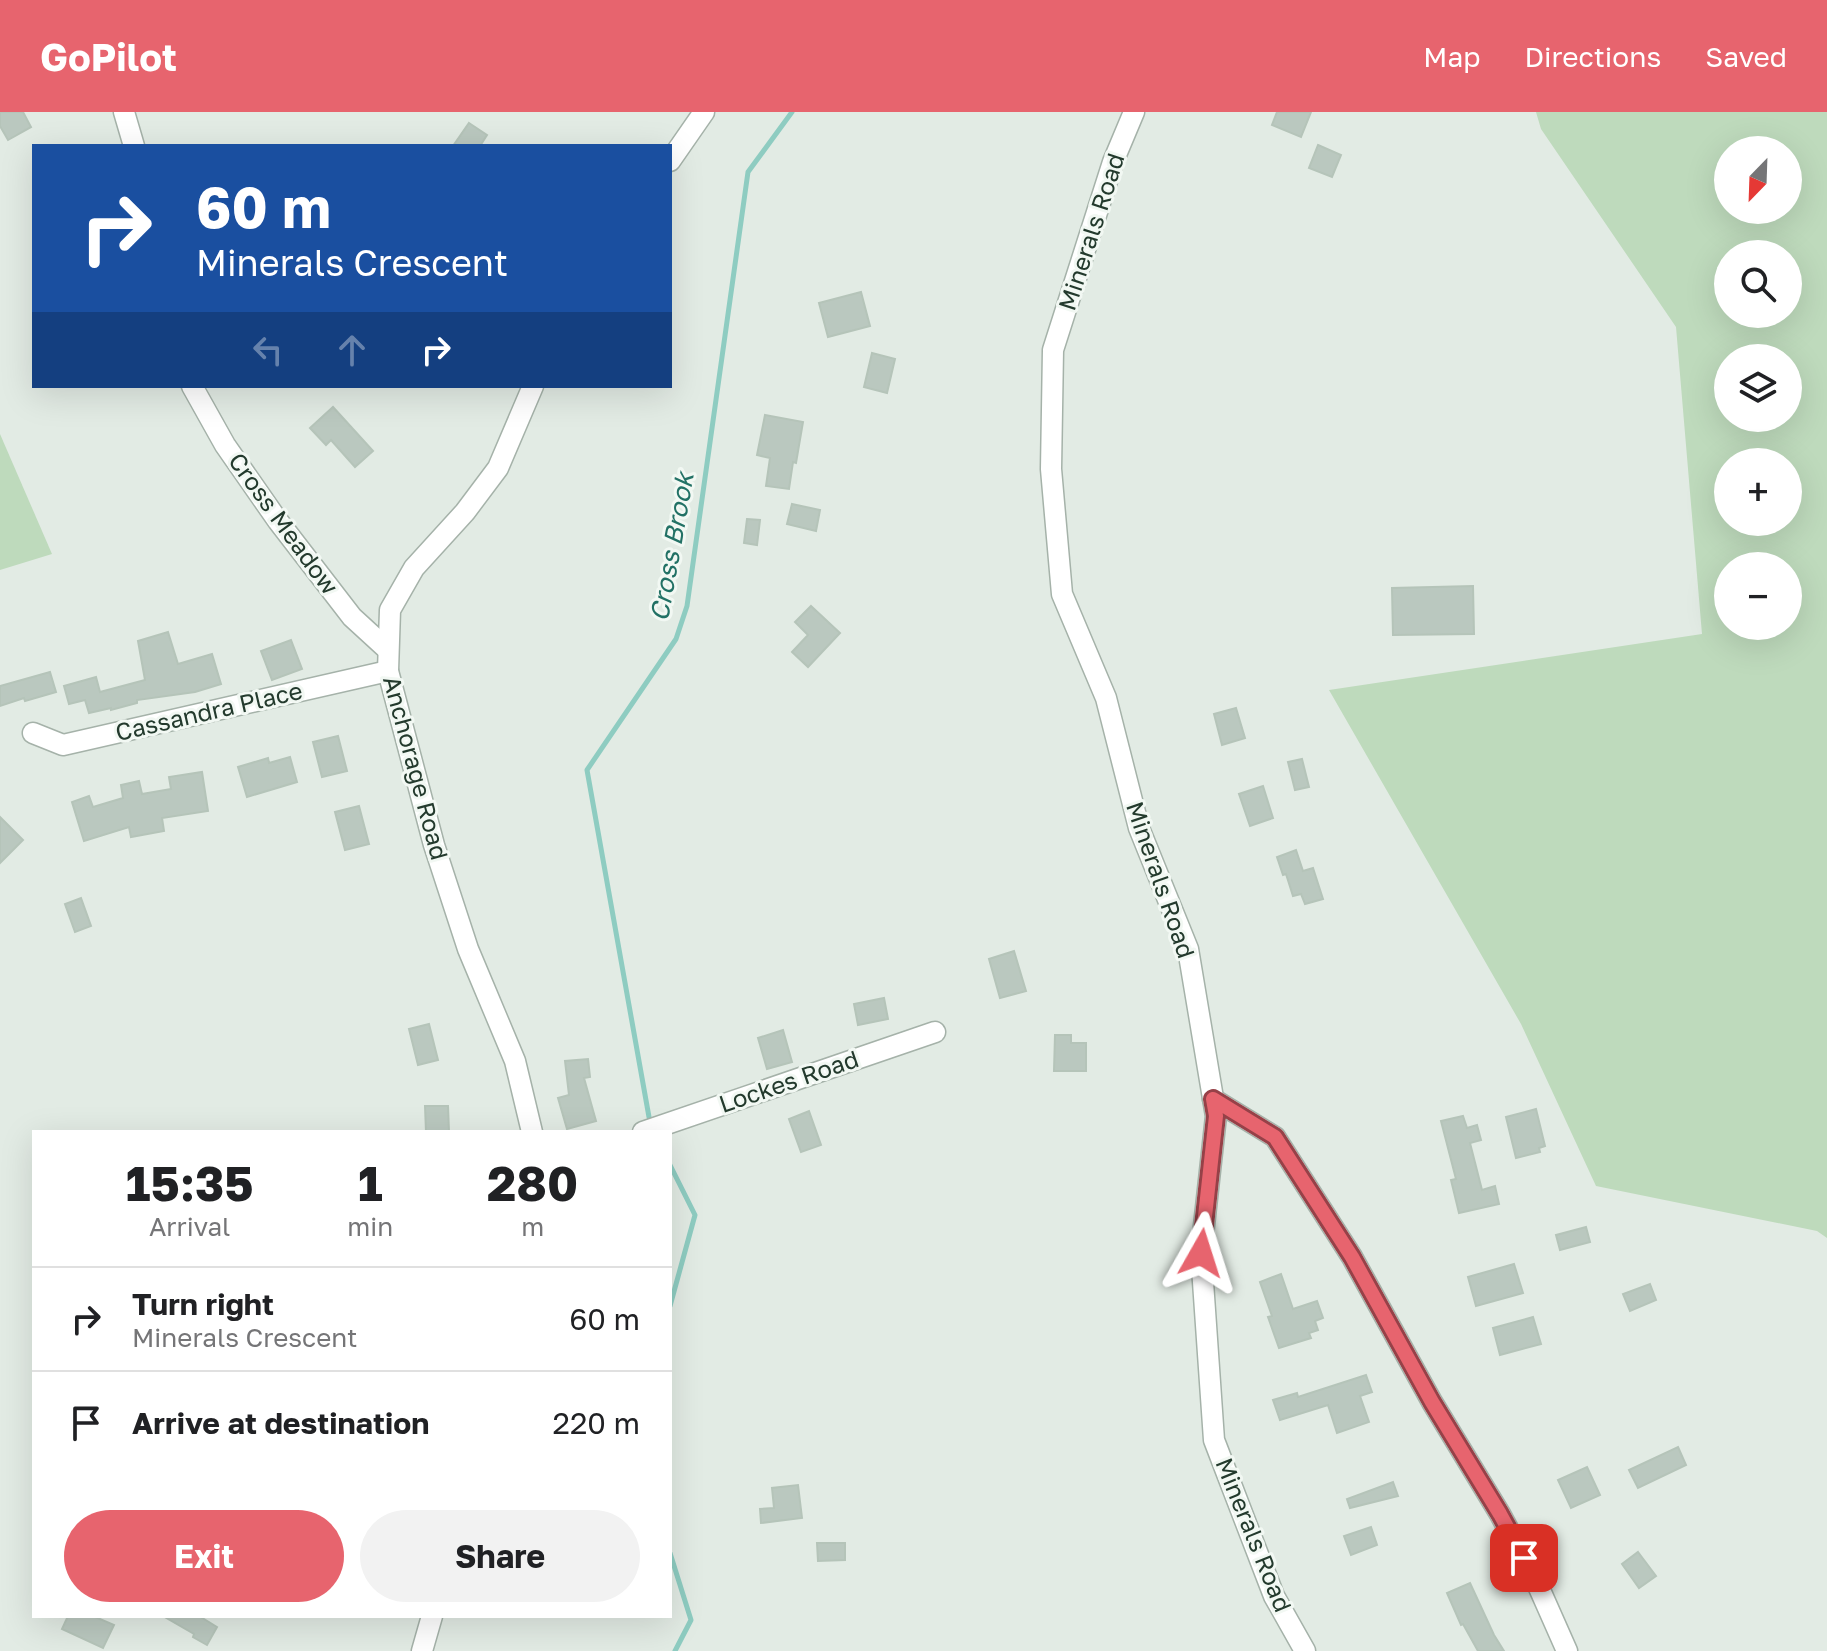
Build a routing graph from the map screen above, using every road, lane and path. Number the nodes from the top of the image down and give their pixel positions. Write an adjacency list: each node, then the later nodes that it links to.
1 (124, 112): 4 (street)
2 (704, 112): 5 (street)
3 (1134, 112): 12 (street, Minerals Road)
4 (133, 144)
5 (672, 158)
6 (193, 388): 8 (street, Cross Meadow)
7 (532, 388): 8 (street, Anchorage Road)
8 (388, 650): 9 (street, Anchorage Road)
9 (388, 671): 10 (street, Cassandra Place); 13 (street, Anchorage Road)
10 (33, 733)
11 (935, 1032): 14 (street, Lockes Road)
12 (1213, 1099): 17 (street, Minerals Road); 18 (street)
13 (532, 1130)
14 (649, 1130)
15 (431, 1618): 16 (street)
16 (422, 1651)
17 (1305, 1651)
18 (1567, 1651)

